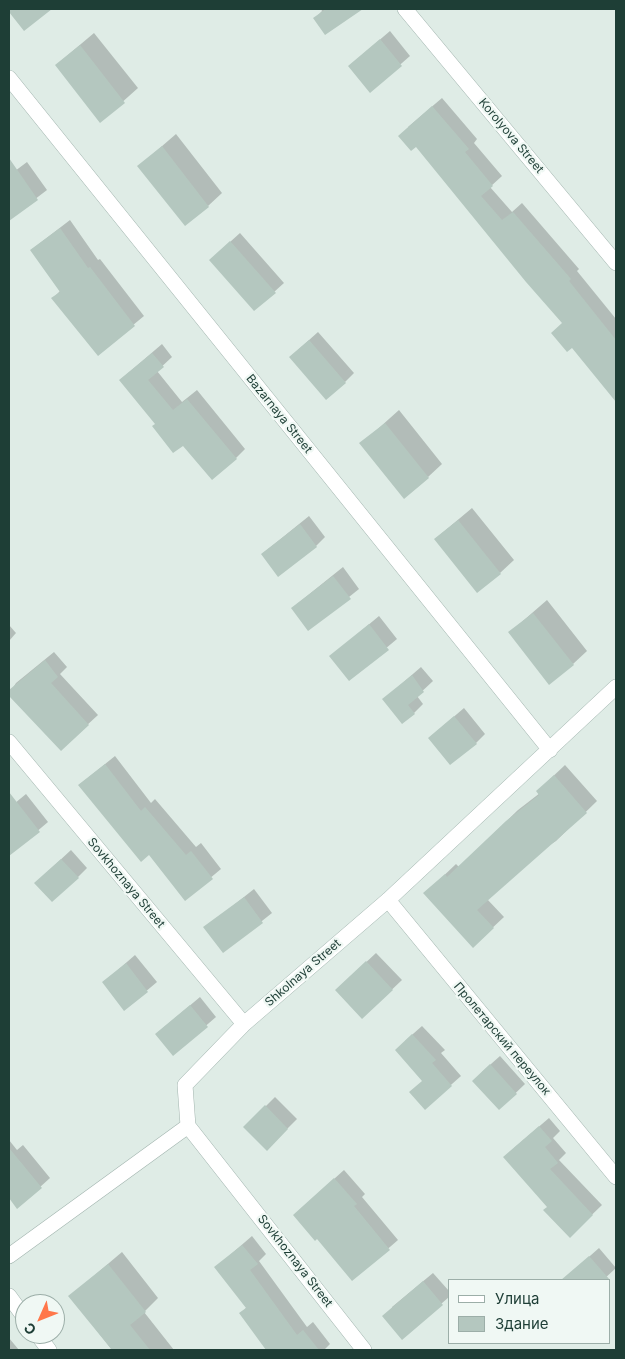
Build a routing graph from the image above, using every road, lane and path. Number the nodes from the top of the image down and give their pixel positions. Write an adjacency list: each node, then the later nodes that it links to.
1 (405, 9): 3 (street, Korolyova Street)
2 (9, 78): 6 (street, Bazarnaya Street)
3 (616, 263)
4 (616, 687): 6 (street, Shkolnaya Street)
5 (9, 742): 8 (street, Sovkhoznaya Street)
6 (550, 750): 7 (street, Shkolnaya Street)
7 (388, 900): 8 (street, Shkolnaya Street); 10 (street, Пролетарский переулок)
8 (244, 1024): 9 (street, Shkolnaya Street)
9 (188, 1126): 11 (street); 12 (street, Sovkhoznaya Street)
10 (616, 1177)
11 (9, 1256)
12 (364, 1350)

